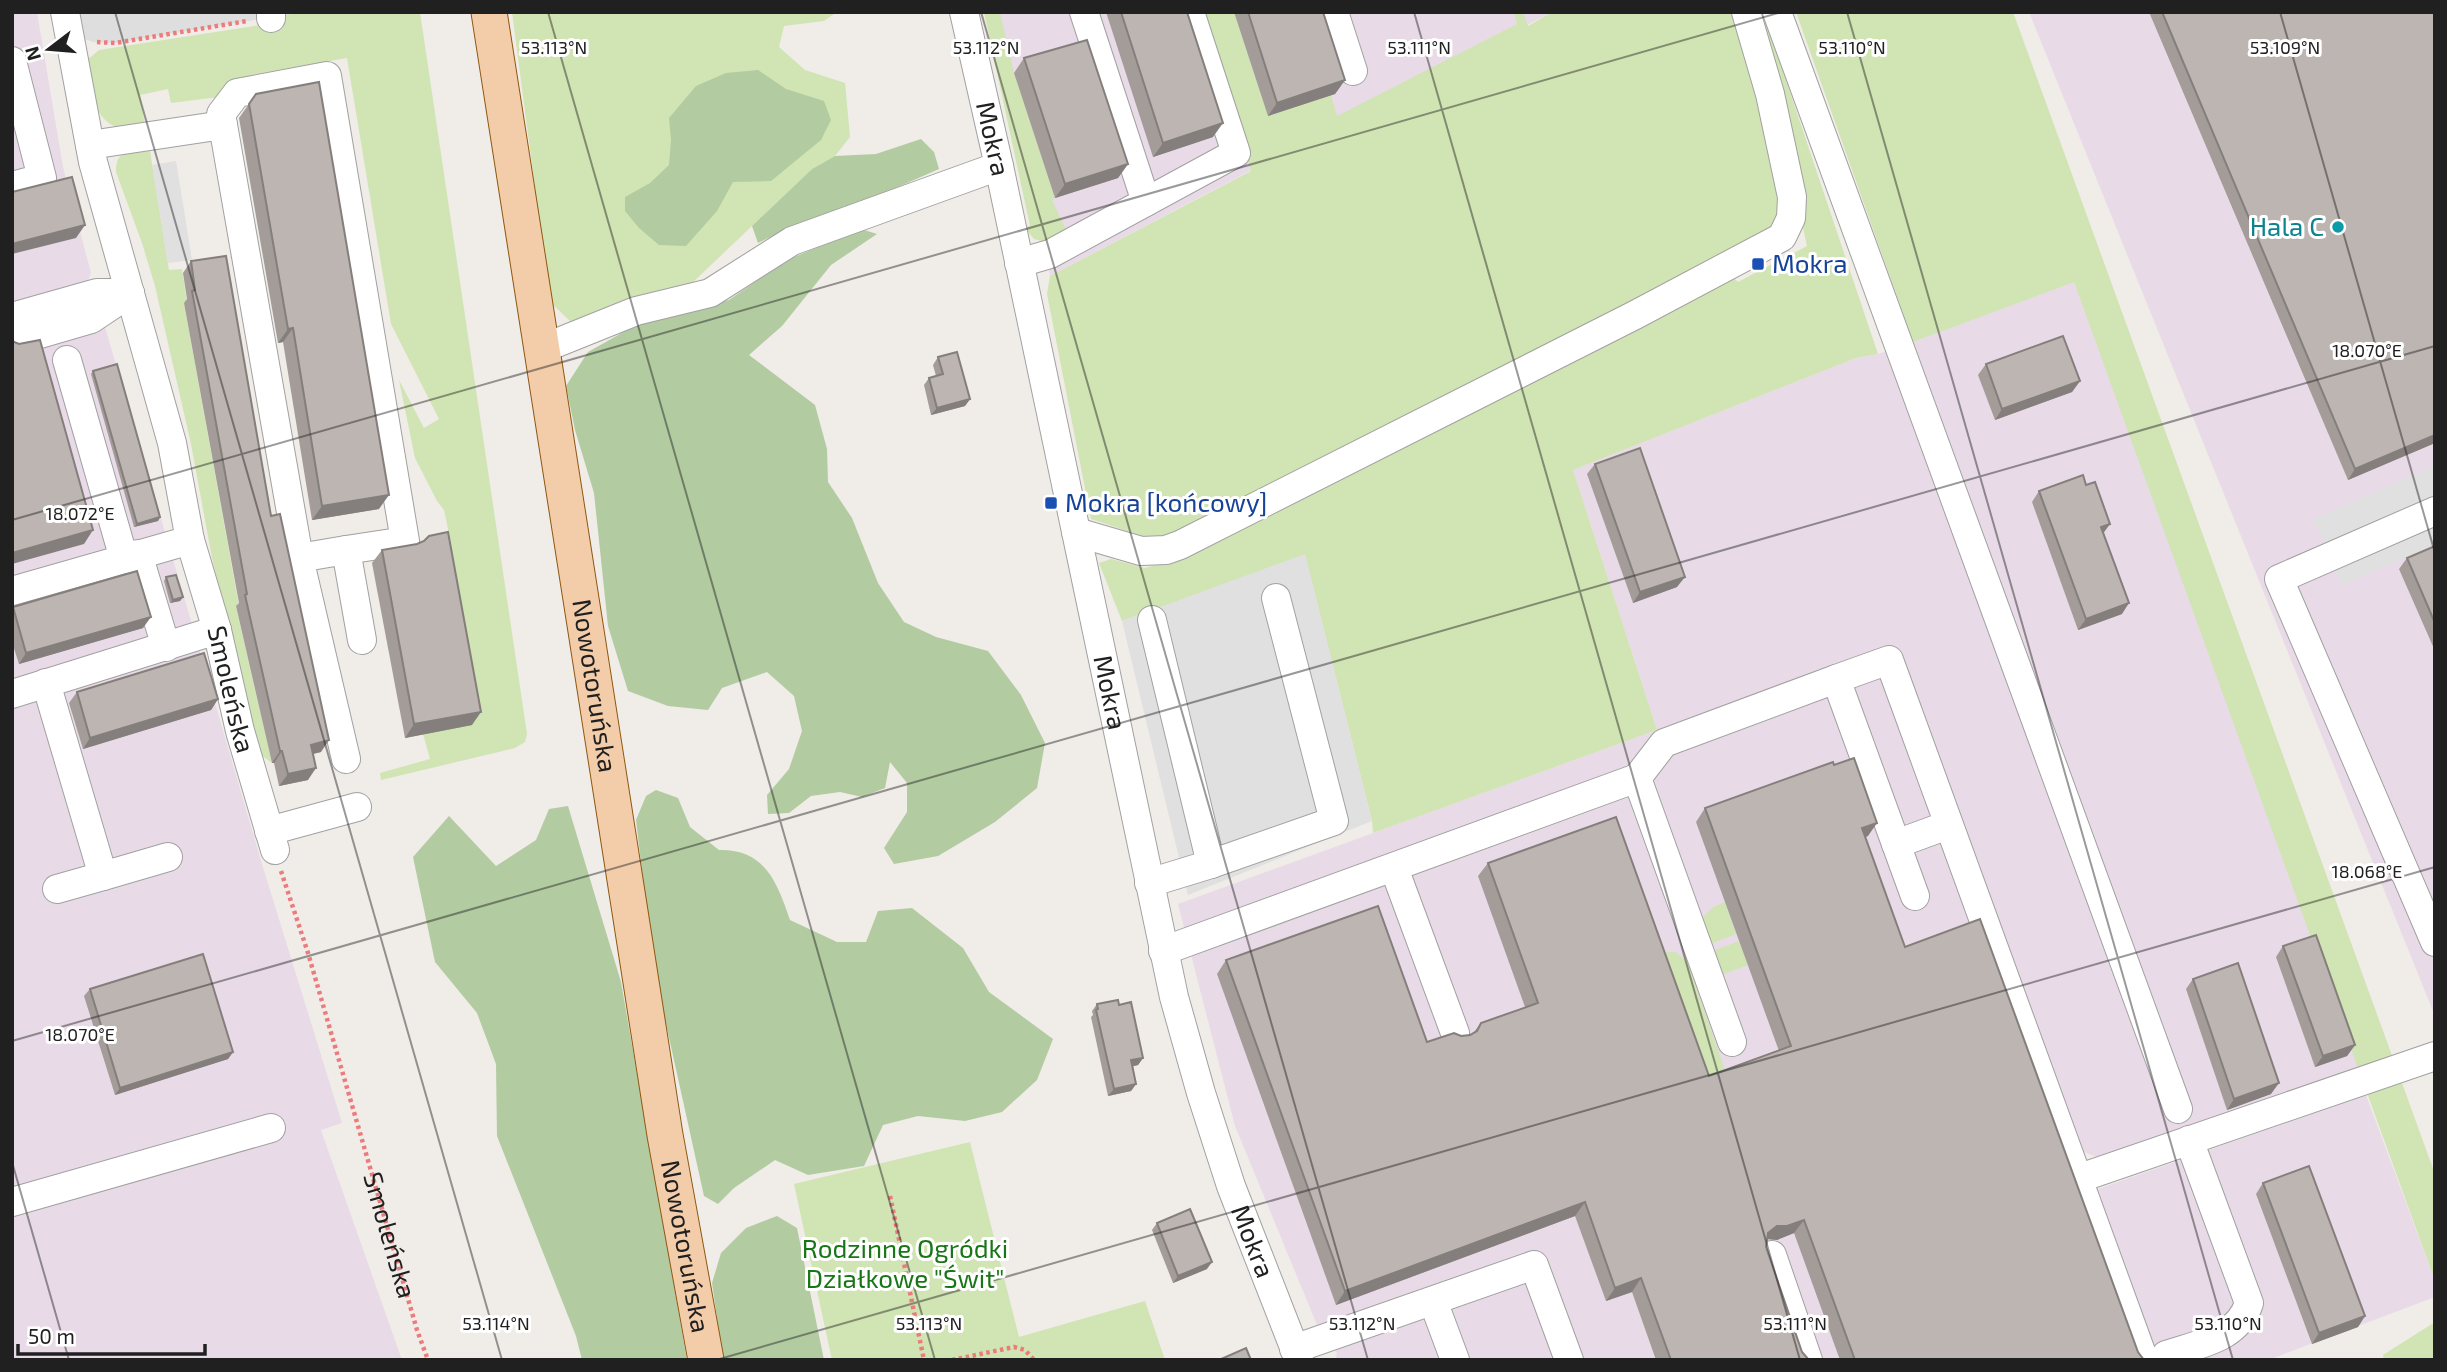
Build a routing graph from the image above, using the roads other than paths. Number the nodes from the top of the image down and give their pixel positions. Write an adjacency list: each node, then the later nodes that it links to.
1 (489, 12): 20 (main road, Nowotoruńska)
2 (964, 12): 13 (street, Mokra)
3 (1084, 12): 15 (street)
4 (1190, 12): 15 (street)
5 (1334, 12): 10 (street)
6 (1746, 12): 23 (street)
7 (1777, 12): 54 (street)
8 (66, 23): 12 (street, Smoleńska)
9 (12, 61): 14 (street)
10 (1353, 71)
11 (223, 125): 12 (street); 25 (street); 27 (street)
12 (90, 145): 17 (street, Smoleńska)
13 (999, 166): 16 (street, Mokra); 20 (street)
14 (12, 186)
15 (1146, 202): 16 (street)
16 (1019, 263): 23 (street, Mokra)
17 (130, 293): 18 (street); 19 (street); 24 (street, Smoleńska)
18 (12, 317)
19 (12, 342)
20 (543, 346): 63 (main road, Nowotoruńska)
21 (66, 360): 26 (street)
22 (2435, 511): 49 (street)
23 (1076, 532): 46 (street, Mokra)
24 (190, 540): 26 (street); 31 (street, Smoleńska)
25 (346, 550): 27 (street); 32 (street)
26 (131, 556): 28 (street); 33 (street)
27 (299, 558): 37 (street)
28 (12, 591)
29 (1276, 598): 43 (street)
30 (1152, 620): 43 (street)
31 (217, 630): 33 (street); 39 (street, Smoleńska)
32 (362, 640)
33 (166, 647): 35 (street)
34 (1836, 679): 38 (street); 40 (street); 41 (street)
35 (46, 683): 36 (street); 45 (street)
36 (12, 694)
37 (346, 759)
38 (1637, 778): 44 (street); 52 (street)
39 (357, 807)
40 (1948, 825): 41 (street); 57 (street)
41 (1896, 844): 48 (street)
42 (168, 857): 45 (street)
43 (1211, 864): 46 (street)
44 (1394, 868): 50 (street); 51 (street)
45 (103, 876): 47 (street)
46 (1149, 883): 50 (street, Mokra)
47 (57, 889)
48 (1915, 896)
49 (2435, 942)
50 (1163, 951): 61 (street, Mokra)
51 (1455, 1033)
52 (1731, 1042)
53 (2435, 1056): 56 (street)
54 (2178, 1109)
55 (271, 1128): 58 (street)
56 (2189, 1140): 57 (street); 62 (street)
57 (2077, 1179): 62 (street)
58 (12, 1202)
59 (1772, 1255): 66 (street)
60 (1433, 1301): 61 (street); 64 (street); 65 (street)
61 (1297, 1355)
62 (2155, 1357)
63 (706, 1360)
64 (1455, 1360)
65 (1569, 1360)
66 (1808, 1360)

